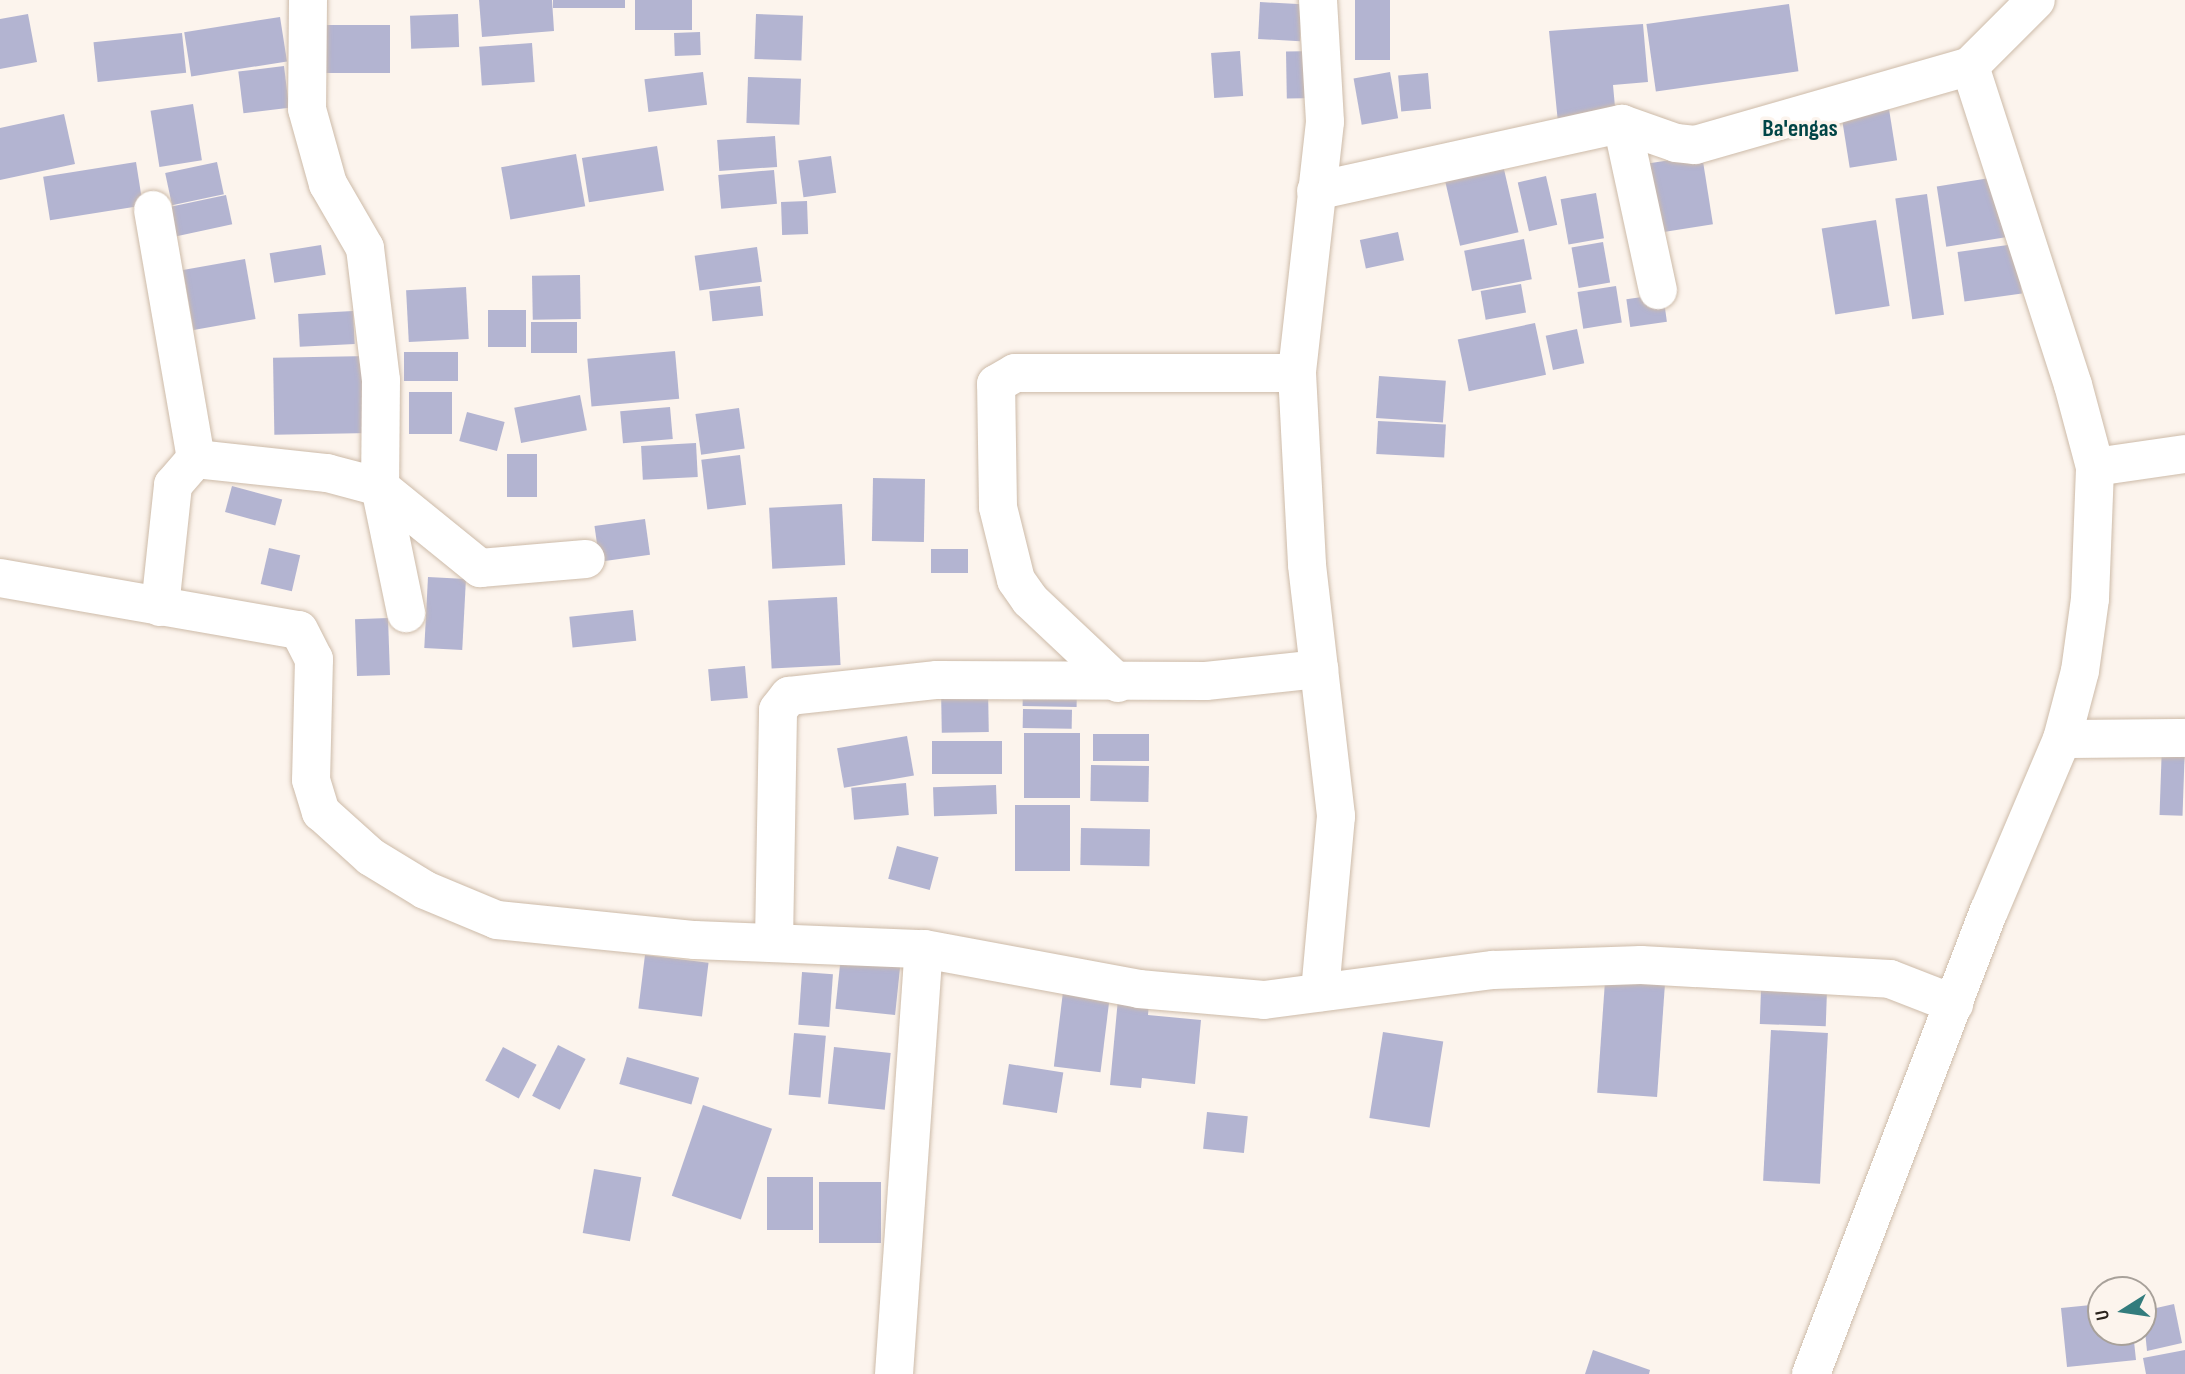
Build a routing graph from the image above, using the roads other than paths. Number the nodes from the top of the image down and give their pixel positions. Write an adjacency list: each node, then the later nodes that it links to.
1 (308, 0): 13 (street)
2 (1318, 0): 6 (street)
3 (2036, 0): 4 (street)
4 (1970, 66): 5 (street); 12 (street)
5 (1622, 124): 6 (street); 8 (street)
6 (1316, 191): 9 (street)
7 (153, 210): 11 (street)
8 (1658, 290)
9 (1297, 373): 18 (street); 19 (street)
10 (2185, 454): 12 (street)
11 (196, 459): 13 (street); 16 (street)
12 (2095, 467): 21 (street)
13 (380, 487): 14 (street); 17 (street)
14 (586, 559)
15 (0, 578): 16 (street)
16 (160, 607): 22 (street)
17 (406, 613)
18 (1319, 669): 19 (street); 24 (street)
19 (1118, 683): 22 (street)
20 (2185, 738): 21 (street)
21 (2062, 739): 25 (street)
22 (774, 942): 23 (street)
23 (923, 949): 24 (street); 26 (street)
24 (1320, 992): 25 (street)
25 (1954, 1004): 27 (street)
26 (894, 1374)
27 (1811, 1374)

